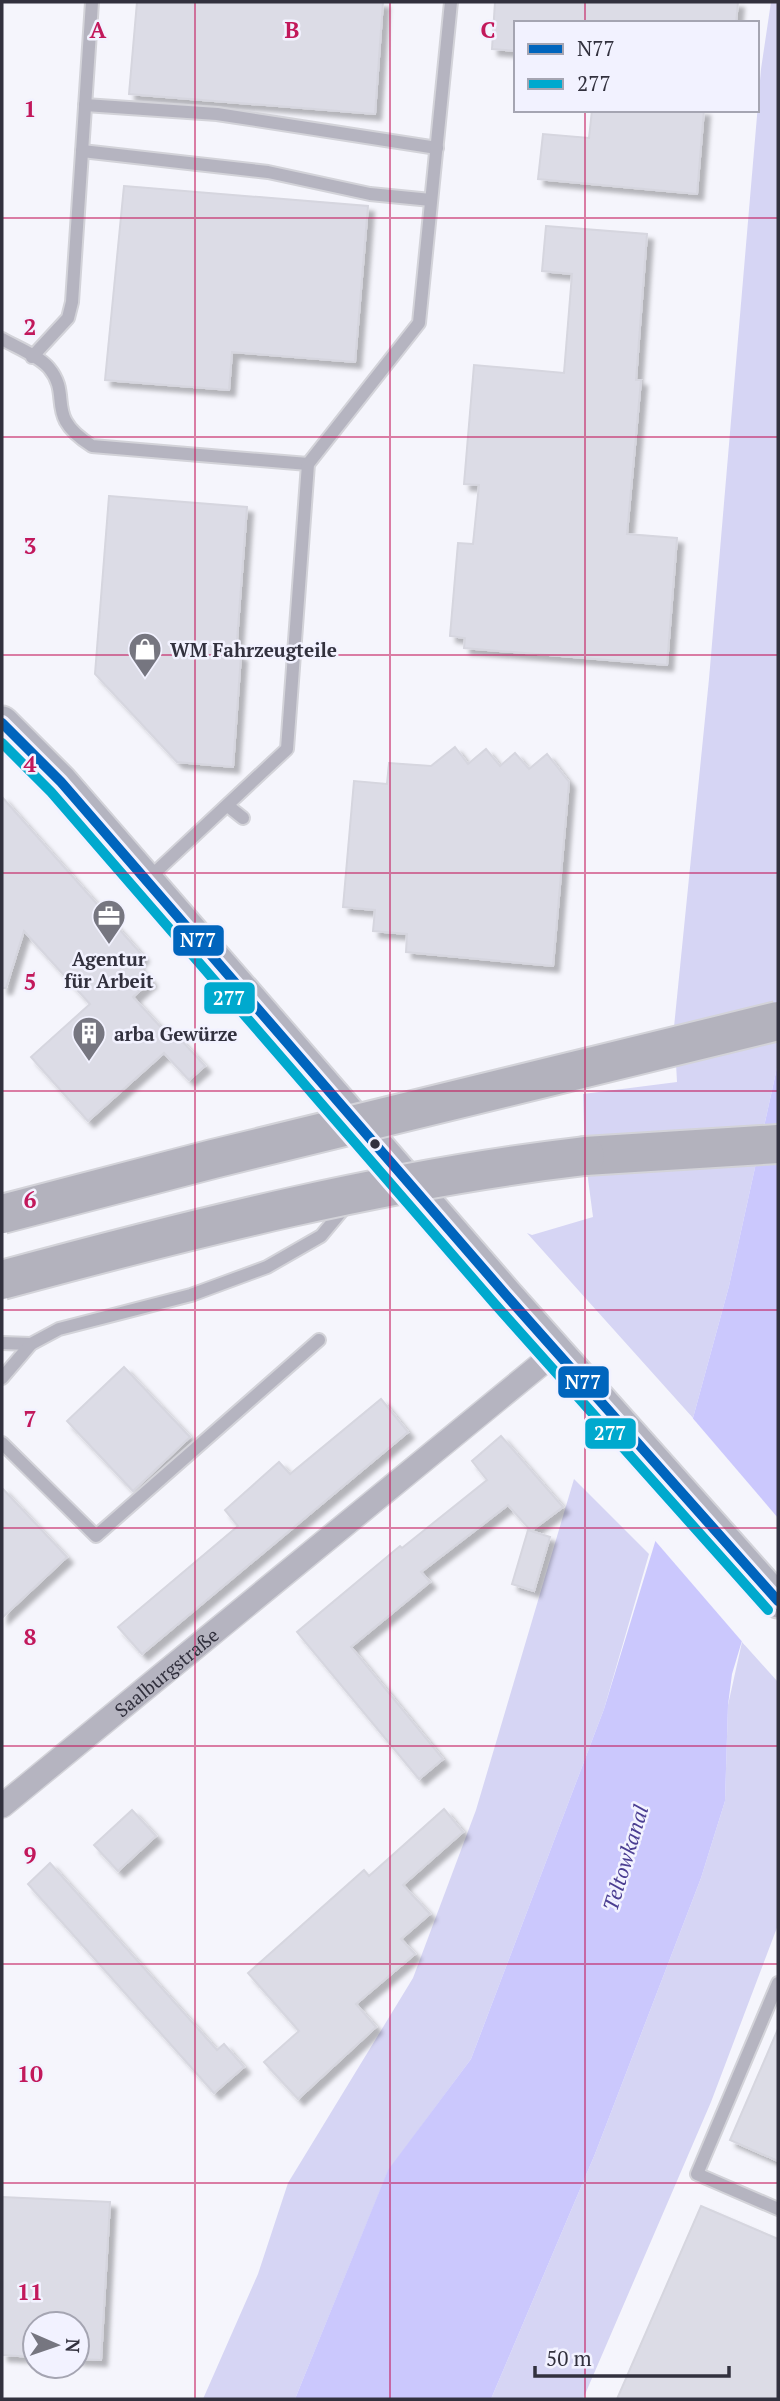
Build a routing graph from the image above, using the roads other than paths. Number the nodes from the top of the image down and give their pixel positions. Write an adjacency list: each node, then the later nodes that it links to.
1 (92, 2): 3 (lane)
2 (451, 2): 4 (lane)
3 (85, 105): 4 (lane); 5 (lane)
4 (437, 148): 6 (lane)
5 (82, 151): 6 (lane); 8 (lane)
6 (432, 200): 9 (lane)
7 (2, 339): 8 (lane)
8 (32, 357): 9 (lane)
9 (308, 464): 11 (lane)
10 (4, 730): 13 (street)
11 (228, 806): 12 (lane); 13 (lane)
12 (243, 818)
13 (147, 880): 16 (street)
14 (778, 1021): 17 (highway, bridge)
15 (778, 1144): 18 (highway, bridge)
16 (413, 1187): 21 (lane); 22 (street)
17 (2, 1214)
18 (2, 1280)
19 (319, 1340): 24 (lane)
20 (2, 1343): 21 (lane)
21 (31, 1344): 23 (lane)
22 (557, 1352): 25 (street); 26 (street, Saalburgstraße)
23 (2, 1378)
24 (2, 1443)
25 (778, 1601)
26 (2, 1806)
27 (778, 1983): 28 (lane)
28 (778, 2209)

